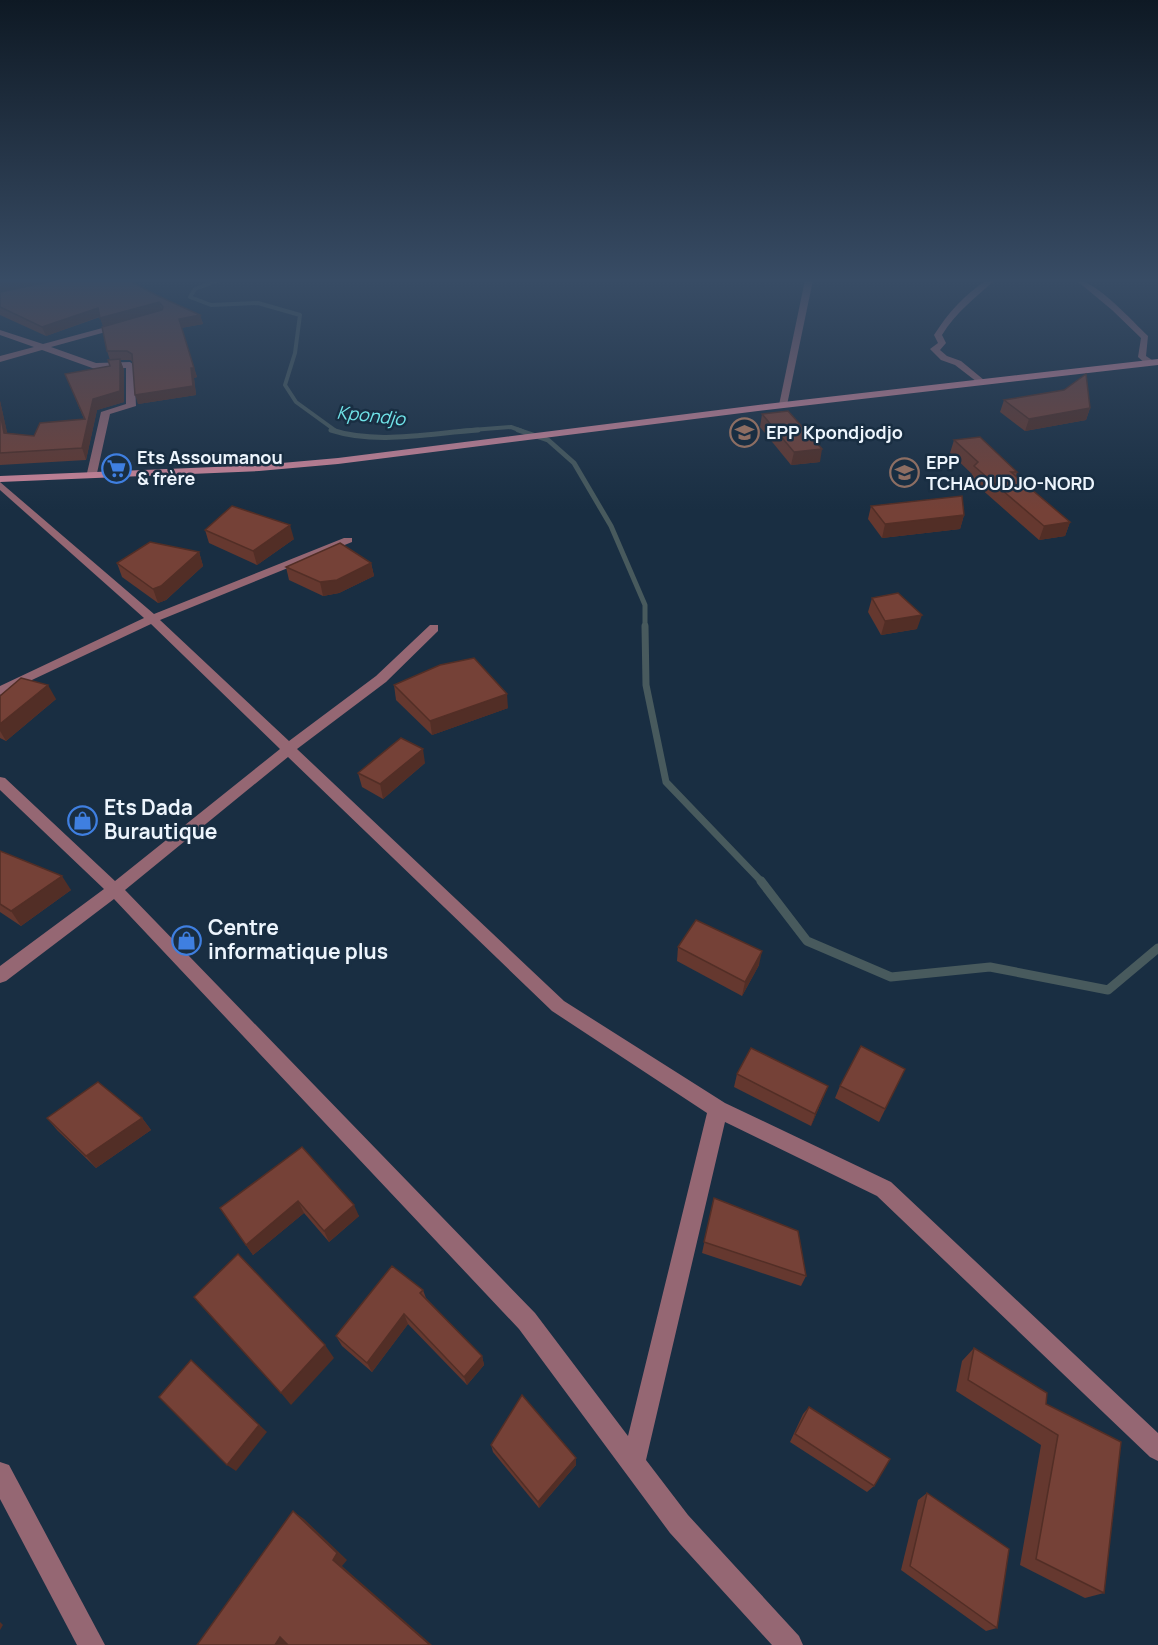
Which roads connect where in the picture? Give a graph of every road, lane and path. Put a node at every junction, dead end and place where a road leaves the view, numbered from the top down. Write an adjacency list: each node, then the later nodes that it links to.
1 (70, 357): 7 (street)
2 (793, 357): 6 (street)
3 (942, 357): 5 (street)
4 (1154, 362): 5 (main road)
5 (981, 382): 6 (main road)
6 (783, 405): 7 (main road)
7 (92, 473): 8 (main road)
8 (0, 479)
9 (0, 485): 11 (street)
10 (348, 540): 11 (street)
11 (152, 619): 13 (street); 14 (street)
12 (434, 628): 14 (street)
13 (0, 691)
14 (287, 750): 16 (street); 18 (street)
15 (0, 782): 16 (street)
16 (115, 890): 17 (street); 20 (street)
17 (0, 976)
18 (718, 1109): 19 (street); 20 (street)
19 (1158, 1449)
20 (633, 1463): 23 (street)
21 (0, 1474): 22 (street)
22 (92, 1645)
23 (790, 1645)

